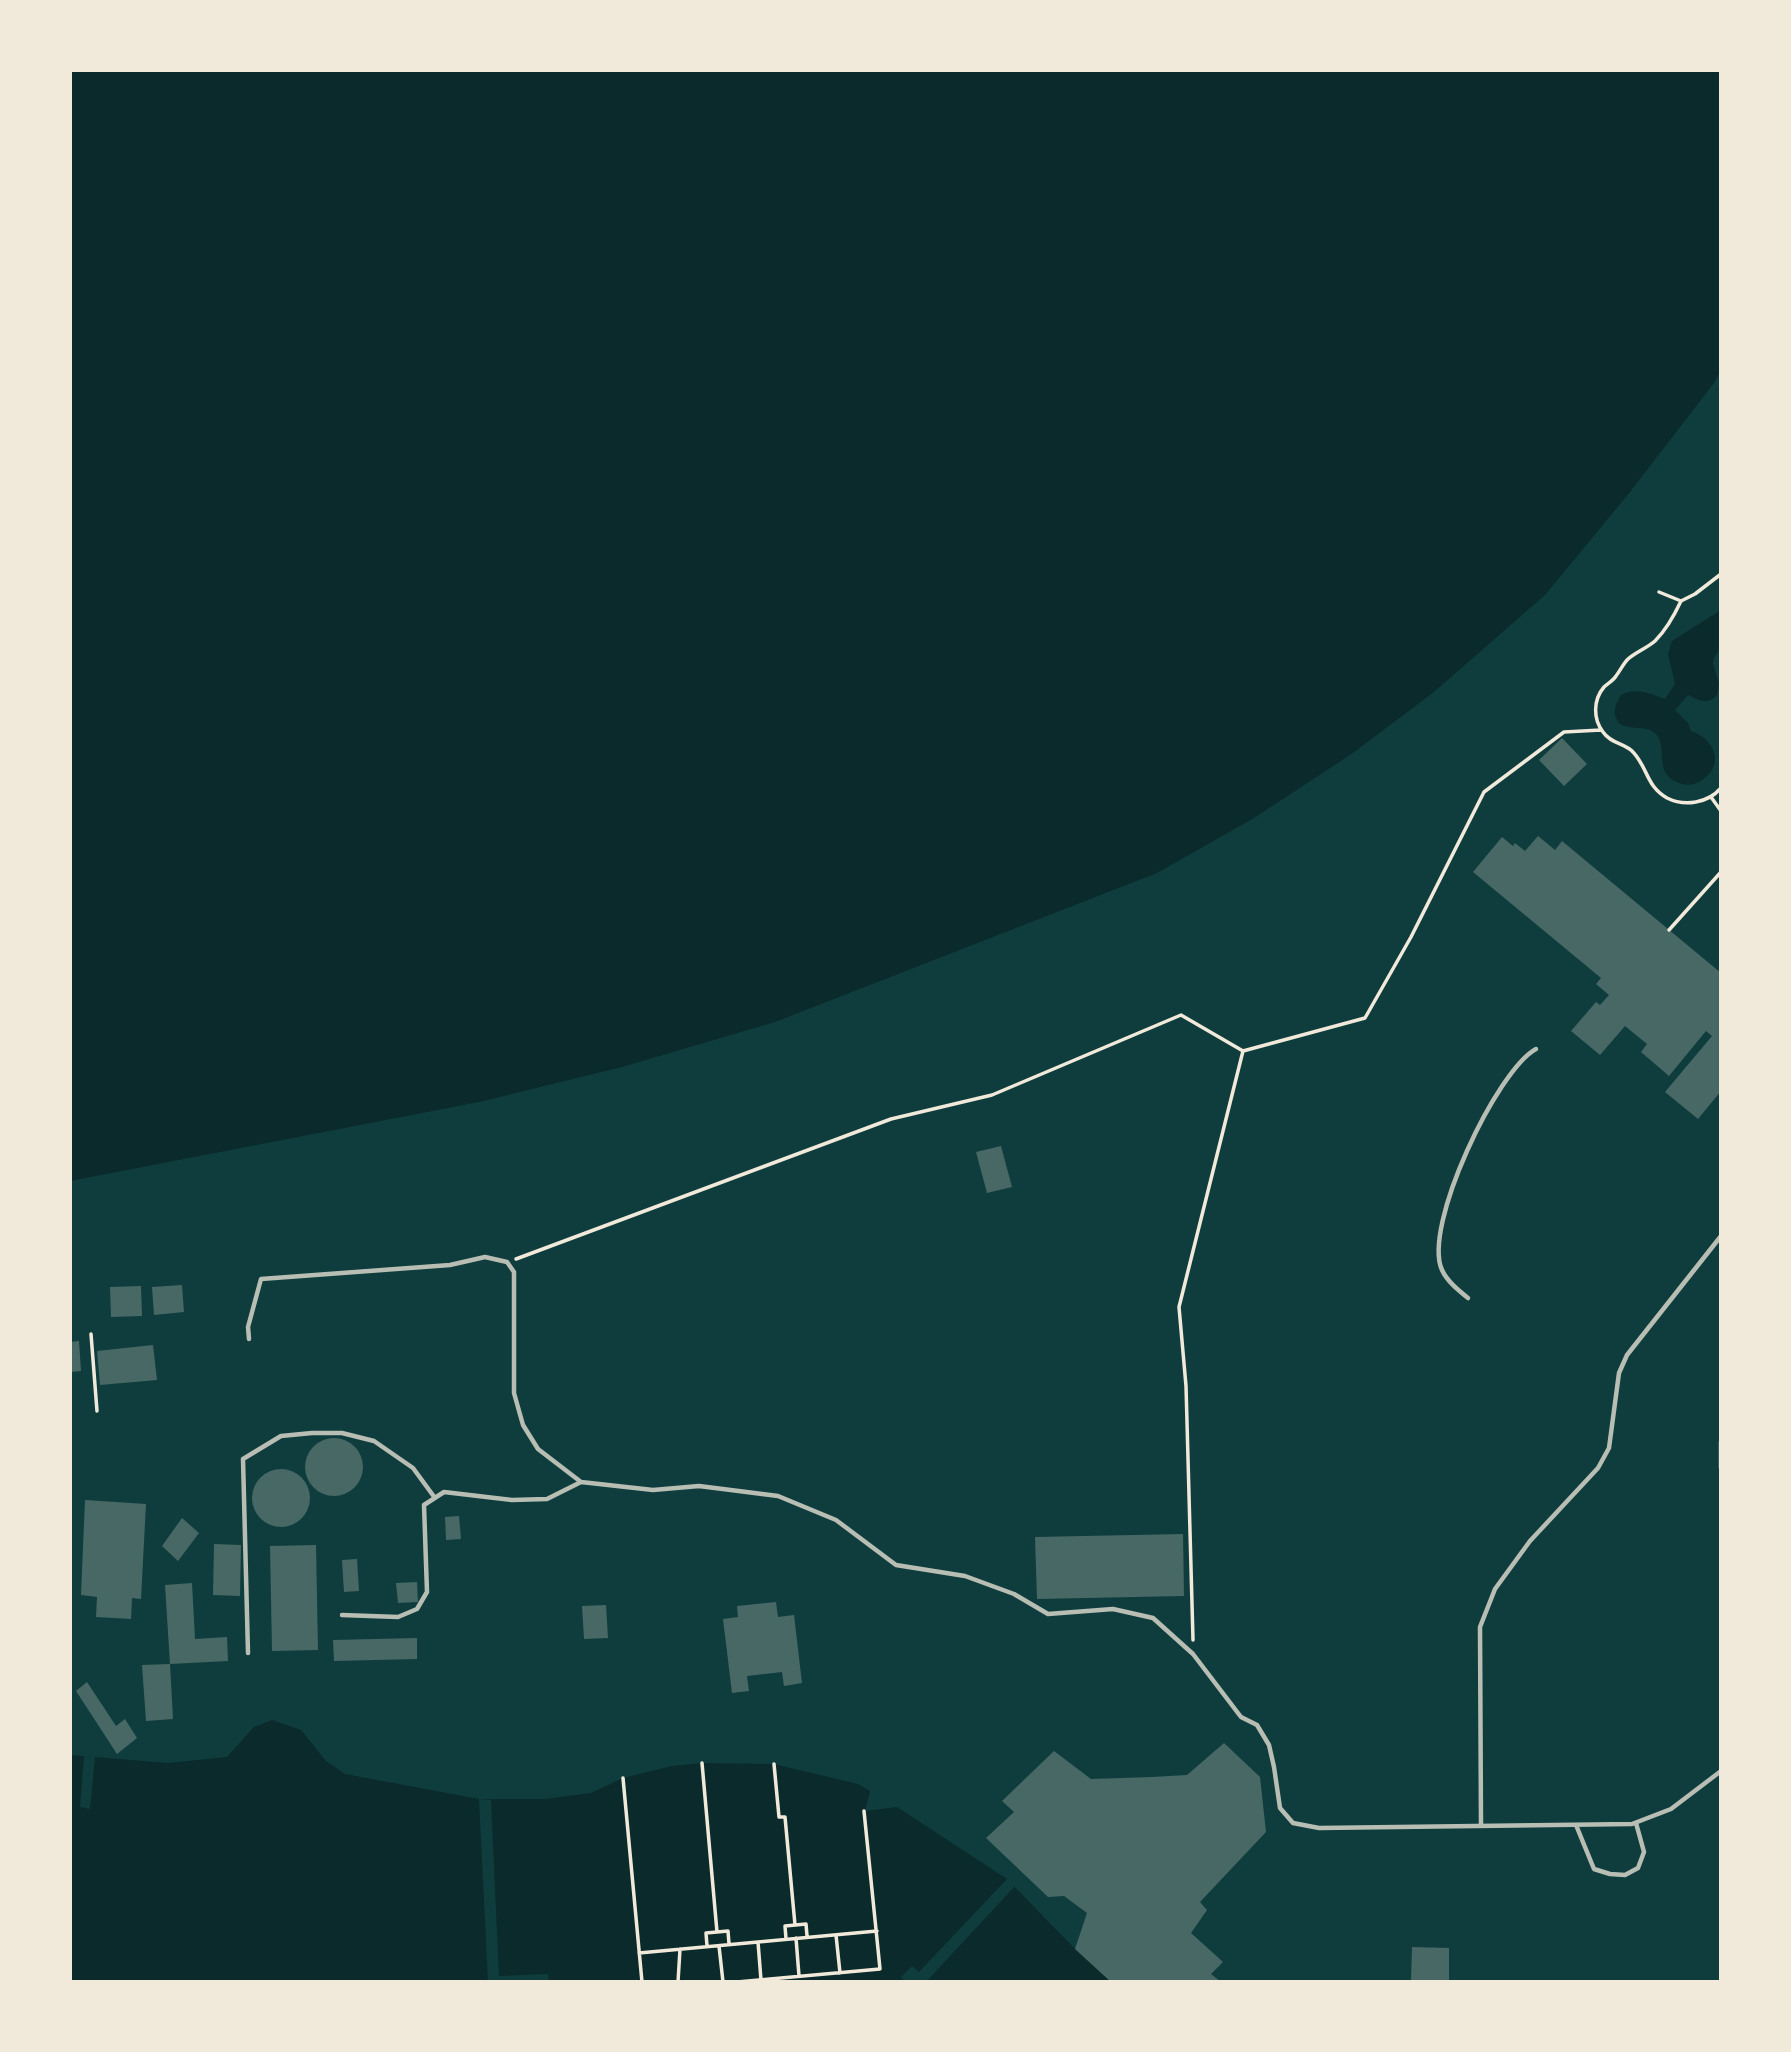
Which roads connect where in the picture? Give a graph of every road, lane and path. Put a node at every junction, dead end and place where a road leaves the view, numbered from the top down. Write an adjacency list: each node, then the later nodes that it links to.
1 (1721, 574): 3 (path)
2 (1659, 592): 3 (path)
3 (1681, 601): 4 (path)
4 (1601, 730): 6 (path); 11 (path)
5 (1721, 788): 6 (path)
6 (1711, 797): 7 (path)
7 (1721, 811)
8 (1721, 872): 9 (path)
9 (1669, 930)
10 (1536, 1049): 14 (lane)
11 (1243, 1051): 13 (path); 24 (path)
12 (1721, 1236): 32 (lane)
13 (507, 1262): 16 (lane); 20 (lane)
14 (1468, 1298)
15 (91, 1334): 17 (path)
16 (249, 1339)
17 (97, 1411)
18 (1721, 1442): 19 (lane)
19 (1721, 1468)
20 (581, 1482): 21 (lane); 24 (lane)
21 (435, 1498): 22 (lane); 23 (lane)
22 (342, 1615)
23 (248, 1653)
24 (1193, 1654): 32 (lane)
25 (702, 1763): 35 (path)
26 (774, 1764): 33 (path)
27 (1721, 1772): 30 (lane)
28 (623, 1778): 45 (path)
29 (864, 1811): 34 (path)
30 (1636, 1823): 31 (lane); 31 (lane)
31 (1576, 1825): 32 (lane)
32 (1481, 1826)
33 (795, 1925): 37 (path); 39 (path)
34 (877, 1931): 36 (path); 46 (path)
35 (717, 1933): 41 (path); 43 (path)
36 (836, 1935): 37 (path); 46 (path)
37 (808, 1937): 38 (path)
38 (796, 1938): 39 (path); 47 (path)
39 (786, 1939): 40 (path)
40 (758, 1942): 41 (path); 48 (path)
41 (729, 1944): 42 (path)
42 (719, 1945): 43 (path); 51 (path)
43 (707, 1946): 44 (path)
44 (680, 1949): 45 (path); 50 (path)
45 (639, 1953): 49 (path)
46 (840, 1973): 47 (path)
47 (799, 1976): 48 (path)
48 (761, 1980): 52 (path)
49 (642, 1982)
50 (678, 1982)
51 (723, 1982)
52 (737, 1982)

